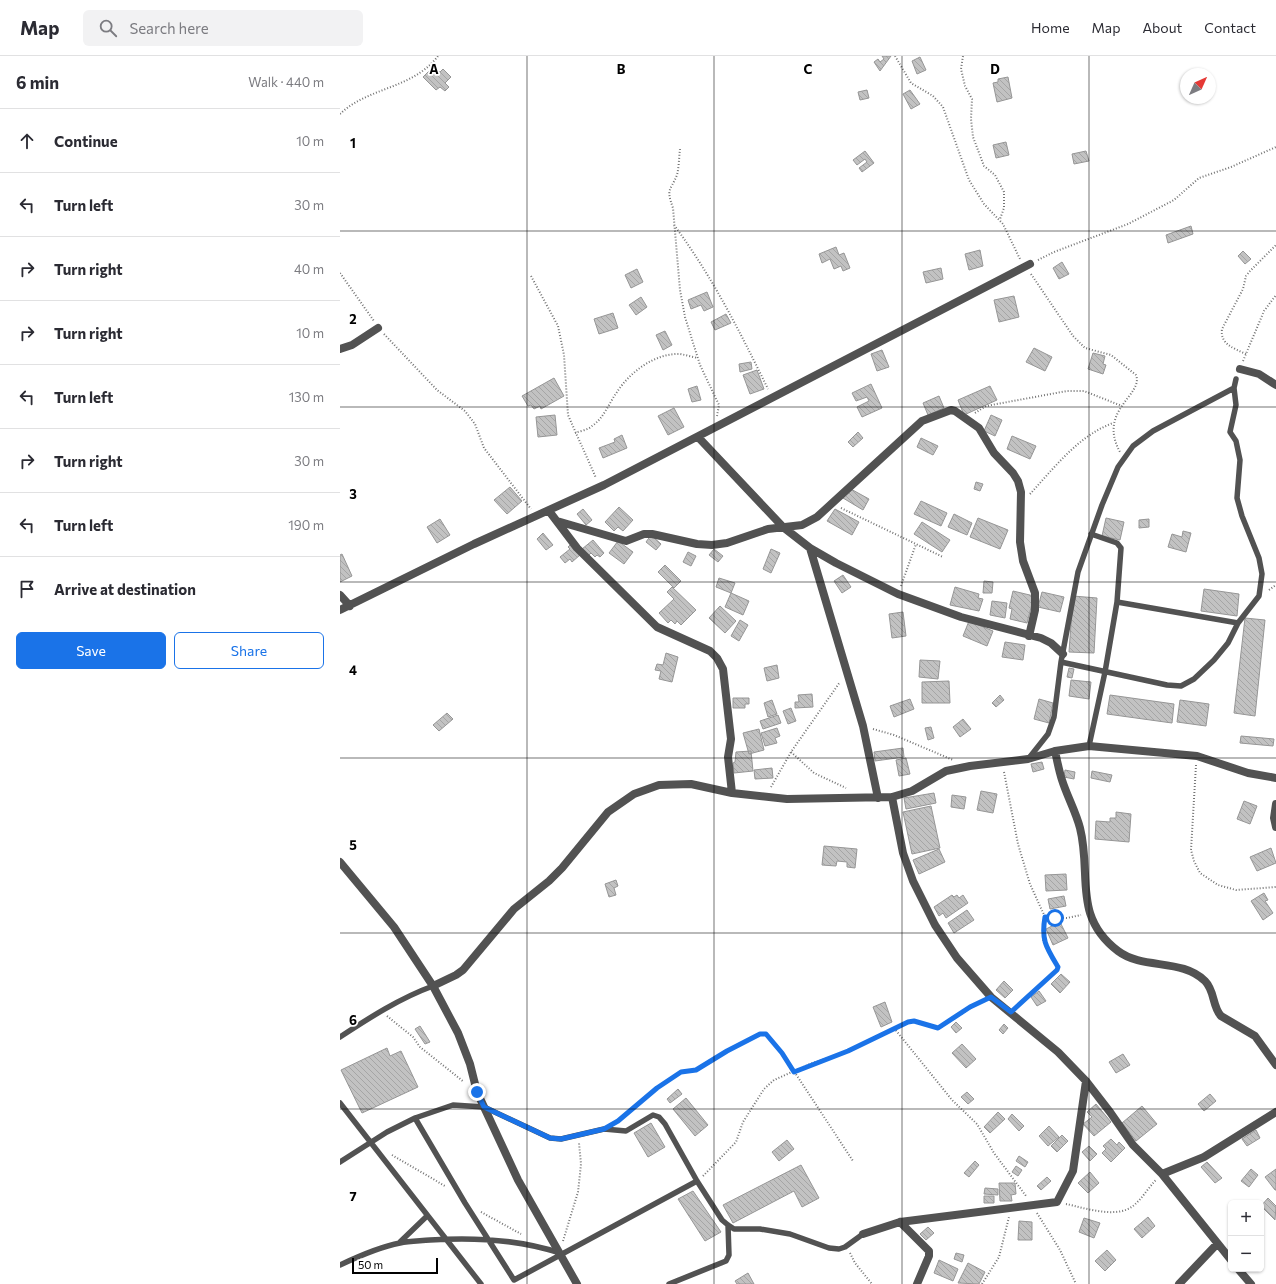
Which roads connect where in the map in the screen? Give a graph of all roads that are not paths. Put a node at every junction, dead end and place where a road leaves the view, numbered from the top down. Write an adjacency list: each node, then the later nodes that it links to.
1 (1026, 266): 8 (street)
2 (378, 328): 3 (street)
3 (340, 349)
4 (1240, 369): 6 (street)
5 (1236, 379): 7 (lane)
6 (1276, 384)
7 (1234, 388): 12 (lane); 18 (lane)
8 (698, 437): 9 (street); 11 (street)
9 (549, 511): 10 (street); 16 (street)
10 (557, 521): 11 (street); 26 (street)
11 (783, 527): 13 (street); 19 (street)
12 (1091, 534): 15 (lane); 20 (lane)
13 (810, 548): 19 (street); 28 (street)
14 (340, 595): 16 (street)
15 (1117, 602): 18 (lane); 21 (lane)
16 (350, 606): 17 (street)
17 (340, 610)
18 (1238, 623): 21 (lane)
19 (1029, 636): 20 (street)
20 (1062, 658): 21 (lane); 24 (lane)
21 (1105, 672): 22 (lane)
22 (1089, 746): 23 (street); 25 (street)
23 (1055, 750): 24 (street); 34 (street)
24 (1028, 759): 27 (street)
25 (1276, 778)
26 (732, 793): 28 (street); 32 (street)
27 (892, 797): 28 (street); 35 (street)
28 (878, 798)
29 (1276, 804): 30 (street)
30 (1276, 827)
31 (340, 862): 32 (street)
32 (433, 986): 33 (lane); 37 (street)
33 (340, 1037)
34 (1276, 1065)
35 (1086, 1082): 42 (street); 45 (street)
36 (340, 1103): 40 (lane)
37 (484, 1107): 39 (lane); 43 (lane); 52 (street)
38 (1276, 1112): 42 (street)
39 (415, 1118): 40 (lane); 48 (lane)
40 (371, 1143): 41 (lane); 44 (lane)
41 (340, 1162)
42 (1162, 1174): 51 (street)
43 (698, 1181): 46 (lane); 52 (lane)
44 (427, 1216): 49 (lane); 50 (lane)
45 (900, 1222): 47 (street); 59 (street)
46 (728, 1226): 47 (lane); 58 (lane)
47 (863, 1234)
48 (487, 1238): 49 (lane); 52 (lane); 52 (lane)
49 (445, 1239): 50 (lane); 56 (lane)
50 (400, 1242): 54 (lane)
51 (1217, 1244): 53 (street); 60 (street)
52 (560, 1253): 57 (street)
53 (1228, 1257)
54 (340, 1265)
55 (1241, 1272): 61 (street)
56 (481, 1284)
57 (577, 1284)
58 (669, 1284)
59 (917, 1284)
60 (1178, 1284)
61 (1251, 1284)

